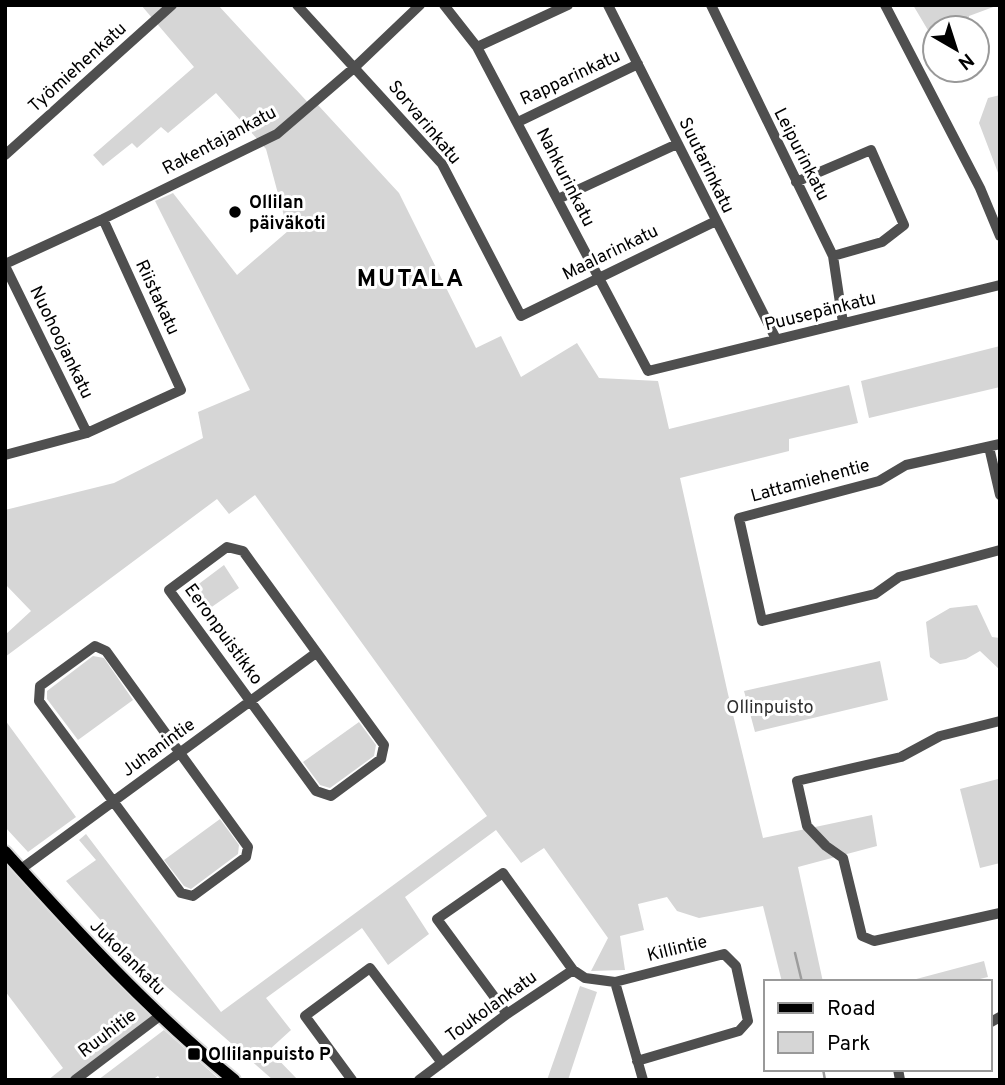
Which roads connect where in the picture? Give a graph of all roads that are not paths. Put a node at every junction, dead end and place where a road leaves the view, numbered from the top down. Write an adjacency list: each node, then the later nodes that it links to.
1 (172, 5): 14 (street, Työmiehenkatu)
2 (297, 5): 11 (street, Sorvarinkatu)
3 (420, 5): 11 (street, Rakentajankatu)
4 (444, 5): 9 (street, Nahkurinkatu)
5 (568, 5): 9 (street)
6 (608, 5): 10 (street, Suutarinkatu)
7 (711, 5): 15 (street, Leipurinkatu)
8 (885, 5): 19 (street)
9 (477, 47): 12 (street, Nahkurinkatu)
10 (638, 64): 12 (street, Rapparinkatu); 13 (street, Suutarinkatu)
11 (355, 67): 17 (street, Rakentajankatu); 24 (street, Sorvarinkatu)
12 (518, 122): 16 (street, Nahkurinkatu)
13 (677, 144): 16 (street); 18 (street, Suutarinkatu)
14 (5, 155)
15 (796, 182): 20 (street, Leipurinkatu); 20 (street)
16 (558, 199): 22 (street, Nahkurinkatu)
17 (103, 219): 21 (street, Rakentajankatu); 28 (street, Riistakatu)
18 (716, 221): 22 (street, Maalarinkatu); 26 (street, Suutarinkatu)
19 (1000, 236)
20 (833, 256): 25 (street, Leipurinkatu)
21 (5, 265): 28 (street, Nuohoojankatu)
22 (598, 277): 24 (street, Maalarinkatu); 27 (street, Nahkurinkatu)
23 (1000, 285): 25 (street, Puusepänkatu)
24 (521, 316)
25 (844, 323): 26 (street, Puusepänkatu)
26 (776, 339): 27 (street, Puusepänkatu)
27 (648, 371)
28 (87, 433): 30 (street)
29 (995, 445): 31 (street, Lattamiehentie); 32 (street, Lattamiehentie)
30 (5, 455)
31 (1000, 495)
32 (1000, 550)
33 (316, 653): 34 (street, Juhanintie); 34 (street); 34 (street, Eeronpuistikko)
34 (251, 701): 36 (street, Juhanintie)
35 (1000, 720): 40 (street)
36 (181, 752): 37 (street, Juhanintie); 37 (street); 37 (street)
37 (114, 802): 39 (street, Juhanintie)
38 (5, 852): 39 (main road, Jukolankatu)
39 (20, 869): 44 (main road, Jukolankatu)
40 (1000, 913)
41 (573, 970): 42 (street); 43 (street, Toukolankatu); 43 (street)
42 (615, 982): 45 (street); 45 (street, Killintie)
43 (507, 1014): 46 (street, Toukolankatu)
44 (161, 1015): 47 (street, Ruuhitie); 48 (main road, Jukolankatu)
45 (637, 1060): 51 (street)
46 (442, 1063): 49 (street); 50 (street, Toukolankatu)
47 (75, 1080)
48 (234, 1080)
49 (352, 1080)
50 (419, 1080)
51 (643, 1080)

